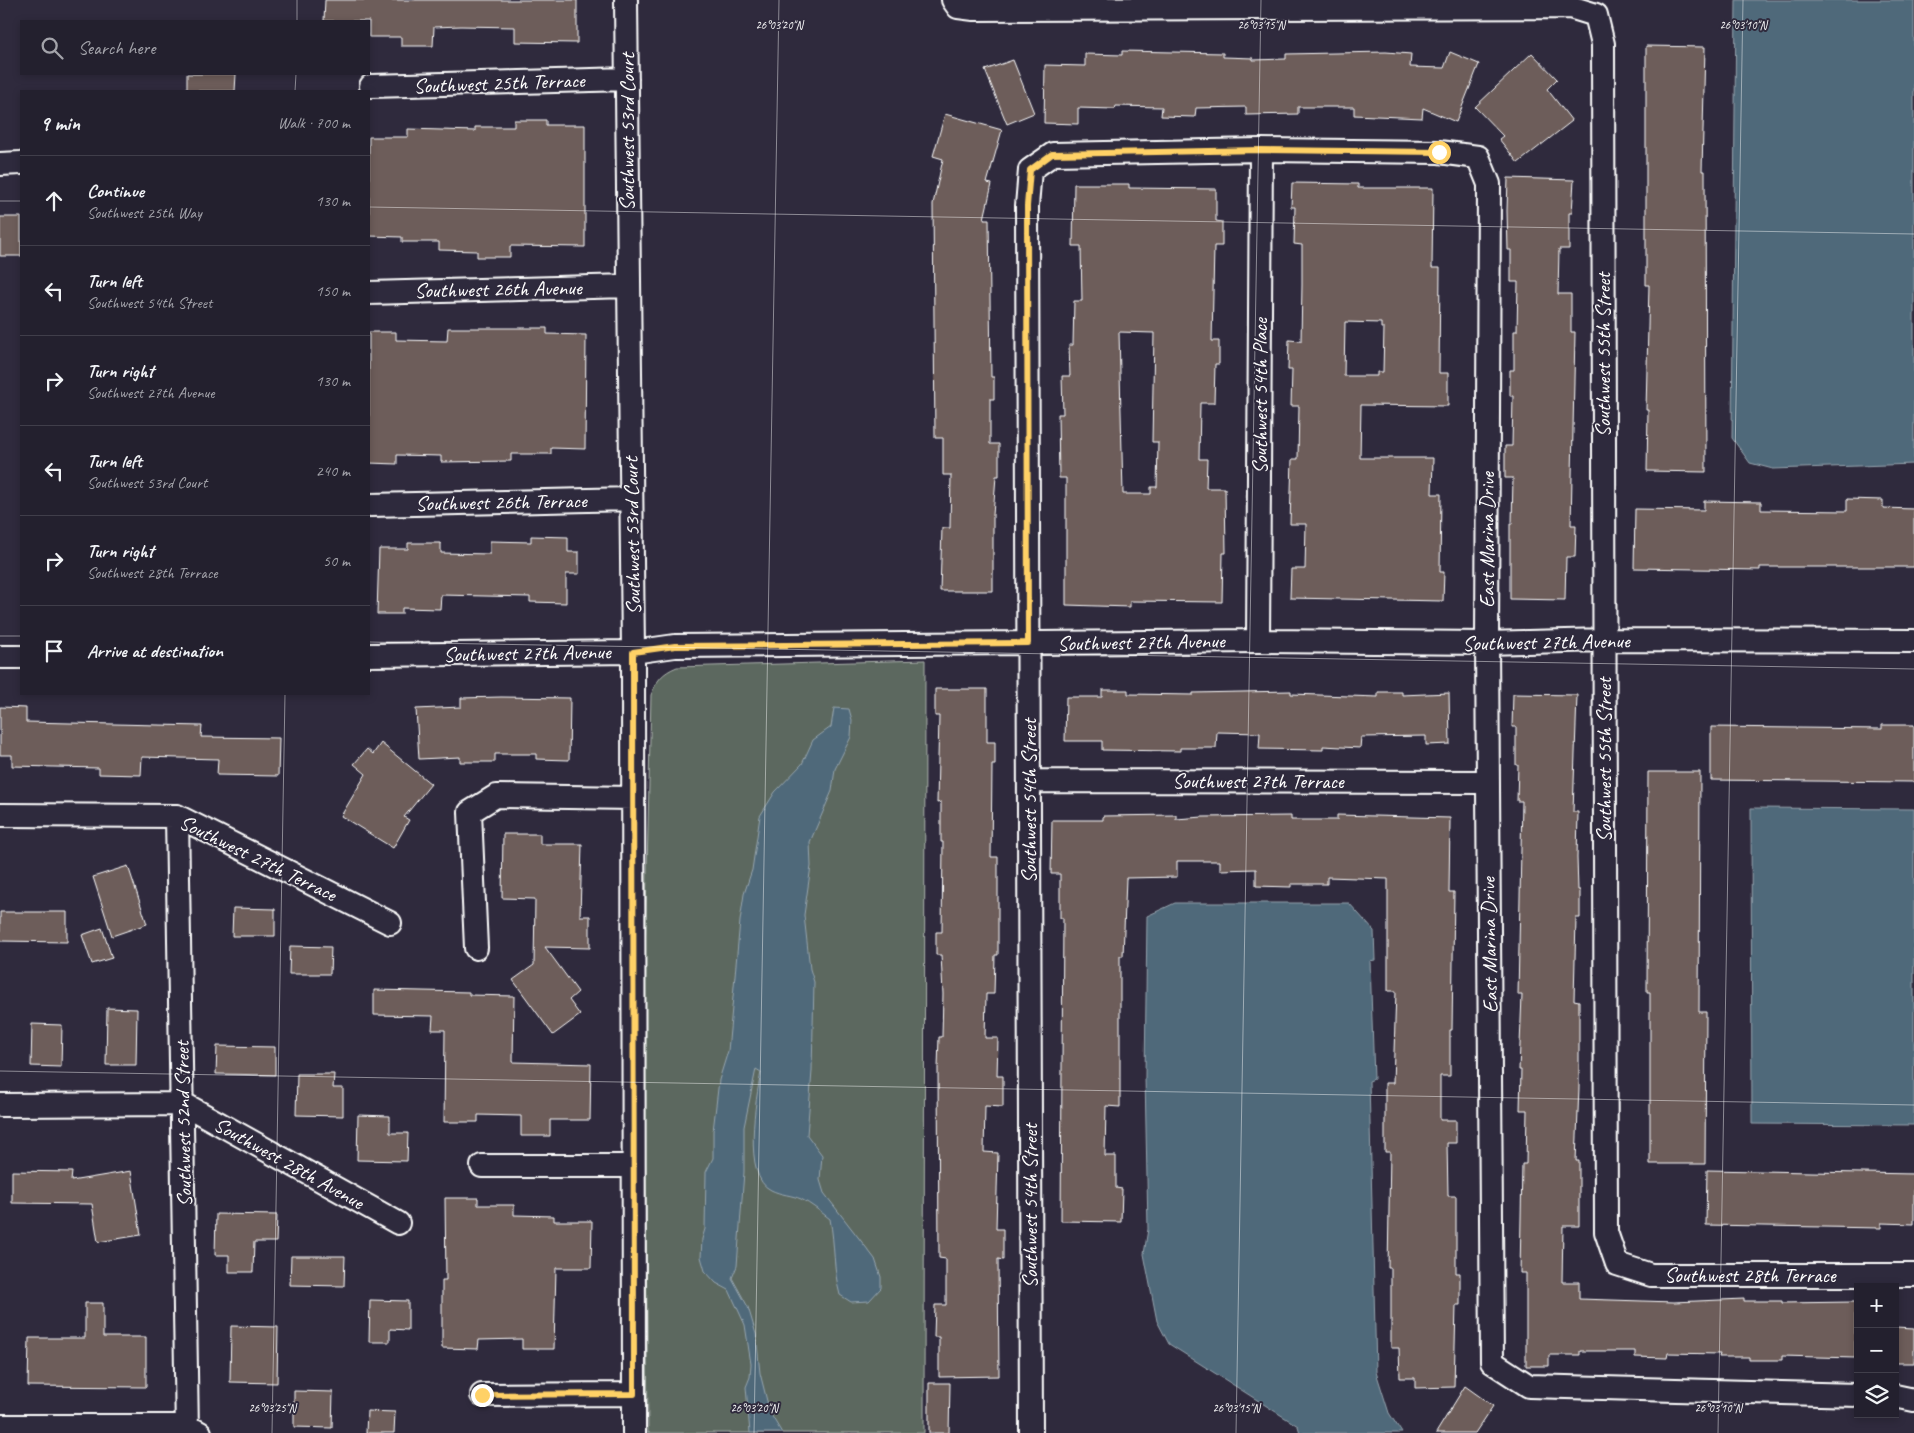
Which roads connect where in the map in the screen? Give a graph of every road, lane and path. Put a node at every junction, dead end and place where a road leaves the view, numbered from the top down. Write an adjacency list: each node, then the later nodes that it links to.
1 (626, 0): 3 (street, Southwest 53rd Court)
2 (956, 3): 12 (street, Southwest 55th Street)
3 (627, 79): 4 (street, Southwest 25th Terrace); 8 (street, Southwest 53rd Court)
4 (371, 86)
5 (1261, 150): 13 (street, Southwest 54th Place); 15 (street, Southwest 54th Street); 16 (street, East Marina Drive)
6 (20, 163): 7 (street)
7 (0, 164)
8 (628, 286): 9 (street, Southwest 26th Avenue); 10 (street, Southwest 53rd Court)
9 (370, 293)
10 (631, 499): 11 (street, Southwest 26th Terrace); 17 (street, Southwest 53rd Court)
11 (370, 506)
12 (1604, 640): 14 (street, Southwest 27th Avenue); 16 (street, Southwest 27th Avenue); 33 (street, Southwest 55th Street)
13 (1258, 641): 15 (street, Southwest 27th Avenue); 16 (street, Southwest 27th Avenue)
14 (1914, 641)
15 (1028, 643): 17 (street, Southwest 27th Avenue); 21 (street, Southwest 54th Street)
16 (1486, 643): 22 (street, East Marina Drive)
17 (633, 652): 18 (street, Southwest 27th Avenue); 23 (street, Southwest 53rd Court)
18 (370, 655)
19 (0, 657): 20 (street)
20 (20, 657)
21 (1029, 781): 22 (street, Southwest 27th Terrace); 43 (street, Southwest 54th Street)
22 (1487, 782): 37 (street, East Marina Drive)
23 (633, 798): 27 (street); 31 (street, Southwest 53rd Court)
24 (0, 815): 25 (street, Southwest 27th Terrace)
25 (178, 816): 26 (street, Southwest 27th Terrace); 28 (street, Southwest 52nd Street)
26 (390, 923)
27 (476, 948)
28 (184, 1104): 29 (street, Southwest 28th Avenue); 32 (street, Southwest 28th Avenue); 41 (street, Southwest 52nd Street)
29 (0, 1105)
30 (482, 1166): 31 (street)
31 (633, 1166): 35 (street, Southwest 53rd Court)
32 (398, 1223)
33 (1617, 1264): 34 (street, Southwest 28th Terrace)
34 (1914, 1275)
35 (634, 1394): 36 (street); 42 (street, Southwest 53rd Court)
36 (482, 1395)
37 (1854, 1395)
38 (1899, 1397): 39 (street)
39 (1914, 1400)
40 (0, 1426): 41 (street)
41 (192, 1431)
42 (634, 1433)
43 (1031, 1433)

